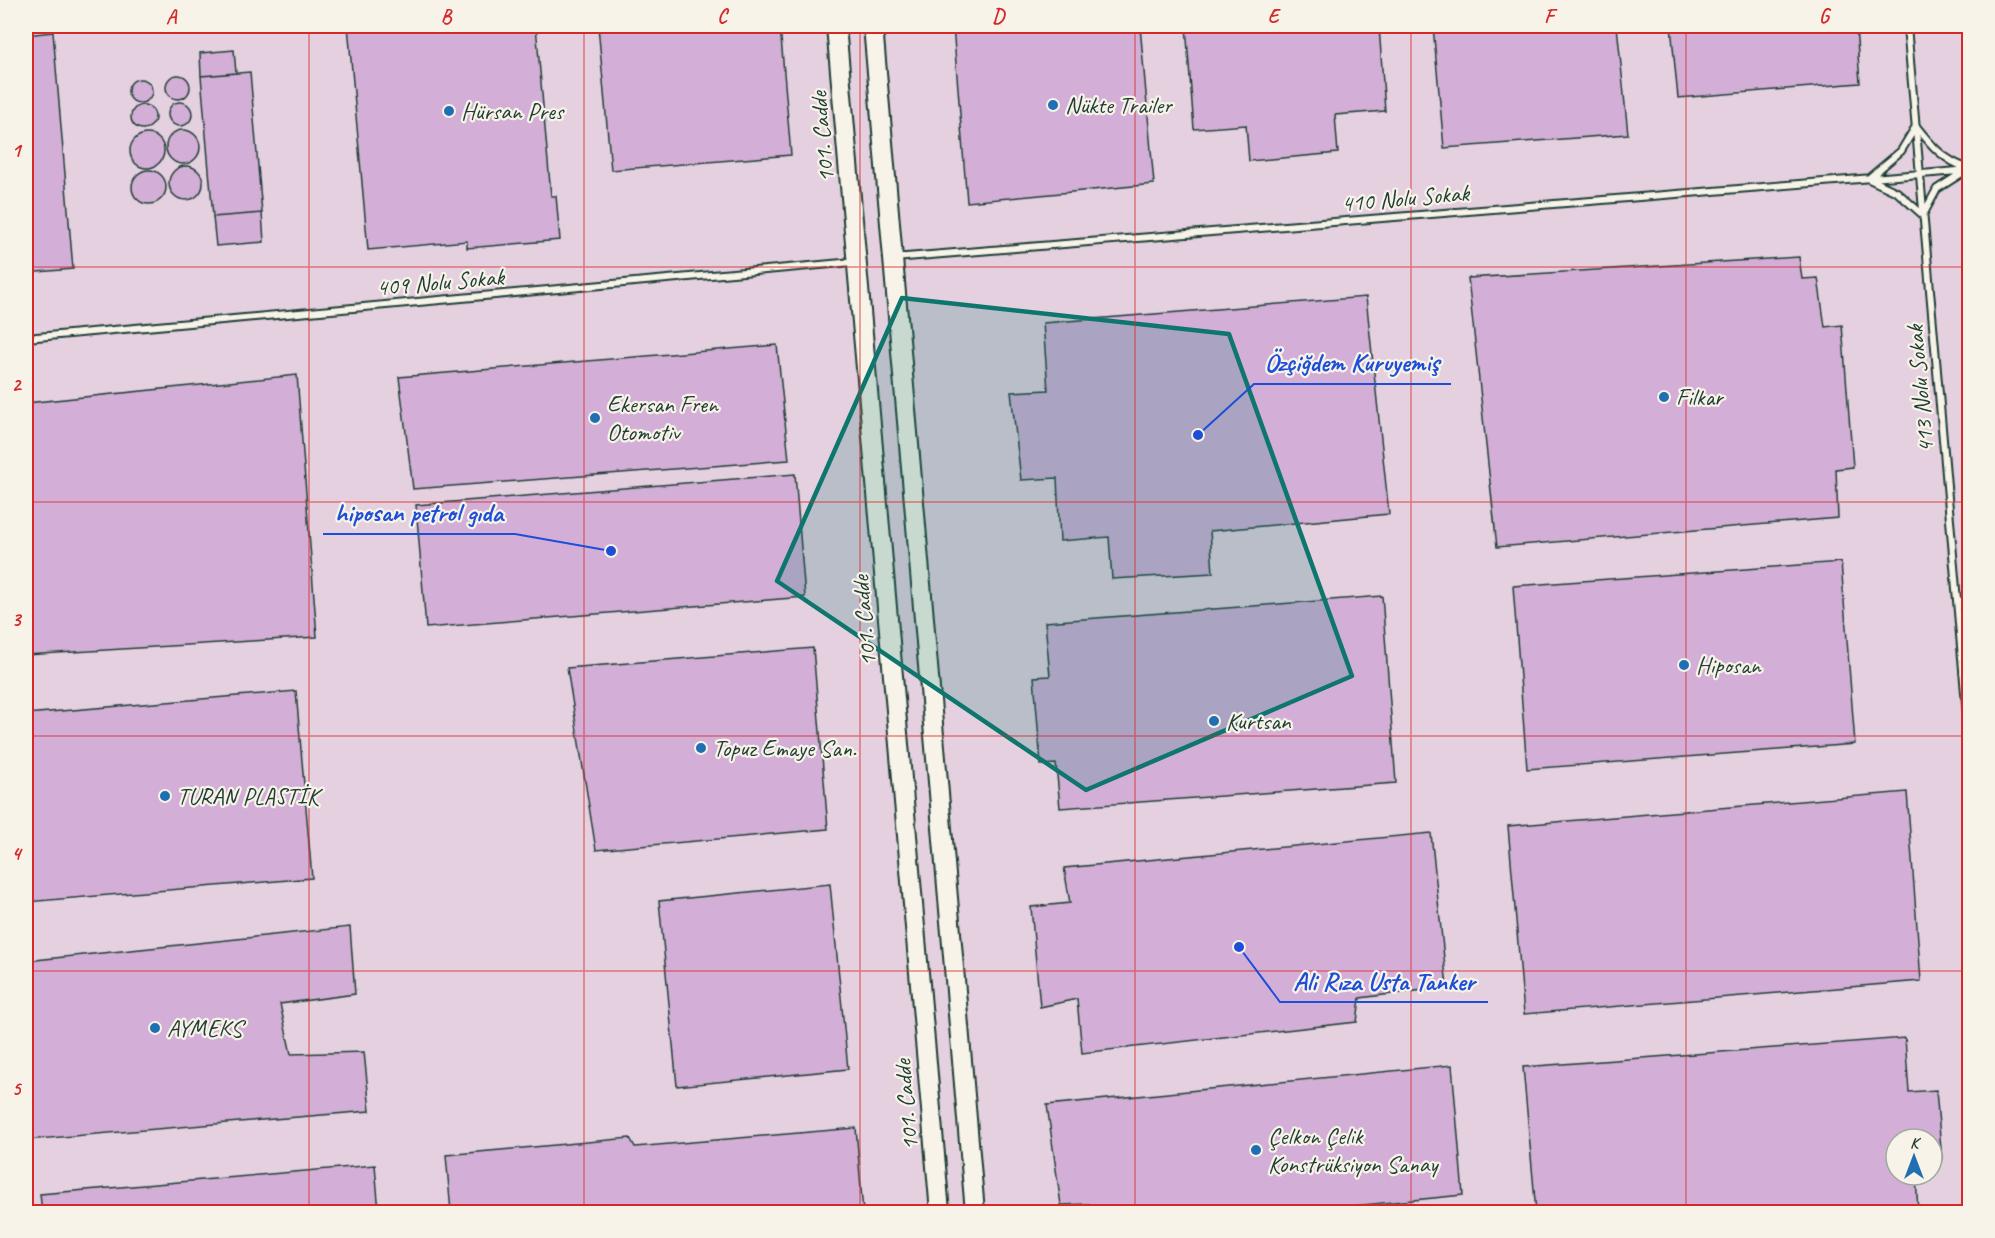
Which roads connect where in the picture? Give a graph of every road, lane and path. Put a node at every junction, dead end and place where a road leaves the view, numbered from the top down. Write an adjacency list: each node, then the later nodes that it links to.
1 (836, 26): 10 (street, 101. Cadde)
2 (873, 26): 9 (street)
3 (1907, 26): 4 (lane, 413 Nolu Sokak)
4 (1916, 126): 5 (lane); 6 (lane, 413 Nolu Sokak); 7 (lane)
5 (1970, 170): 6 (lane, 410 Nolu Sokak); 8 (lane)
6 (1920, 174): 7 (lane, 410 Nolu Sokak); 8 (lane, 413 Nolu Sokak)
7 (1868, 179): 8 (lane); 9 (lane, 410 Nolu Sokak)
8 (1923, 215): 12 (lane, 413 Nolu Sokak)
9 (894, 258): 18 (street)
10 (857, 262): 11 (lane, 409 Nolu Sokak); 17 (street, 101. Cadde)
11 (26, 338)
12 (1957, 598): 13 (lane); 15 (lane, 413 Nolu Sokak)
13 (1970, 615)
14 (1970, 662): 15 (lane)
15 (1963, 674): 16 (lane, 413 Nolu Sokak)
16 (1970, 750)
17 (940, 1212)
18 (975, 1212)

